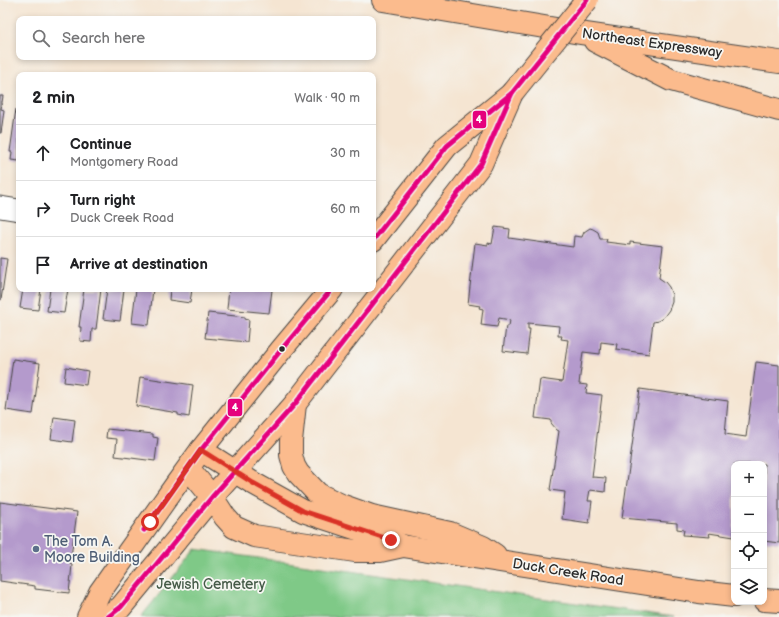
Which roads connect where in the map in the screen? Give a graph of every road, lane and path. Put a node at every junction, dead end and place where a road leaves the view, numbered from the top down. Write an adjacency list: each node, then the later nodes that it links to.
1 (384, 0): 3 (main road, Northeast Expressway)
2 (587, 0): 5 (main road, bridge)
3 (580, 33): 4 (main road, Northeast Expressway); 6 (main road)
4 (779, 62)
5 (512, 93): 9 (main road); 11 (main road)
6 (779, 110)
7 (0, 207): 8 (street)
8 (16, 210)
9 (376, 236)
10 (329, 292): 12 (main road)
11 (295, 404): 14 (main road); 17 (main road)
12 (201, 450): 13 (main road); 14 (main road, Duck Creek Road)
13 (189, 469): 15 (main road, Duck Creek Road); 21 (main road)
14 (235, 471): 15 (main road); 16 (main road, Duck Creek Road)
15 (212, 496): 16 (main road, Duck Creek Road); 22 (main road)
16 (403, 546): 17 (main road, Duck Creek Road)
17 (508, 562): 18 (main road, Duck Creek Road)
18 (731, 596)
19 (767, 600): 20 (main road)
20 (779, 602)
21 (88, 617)
22 (108, 617)

